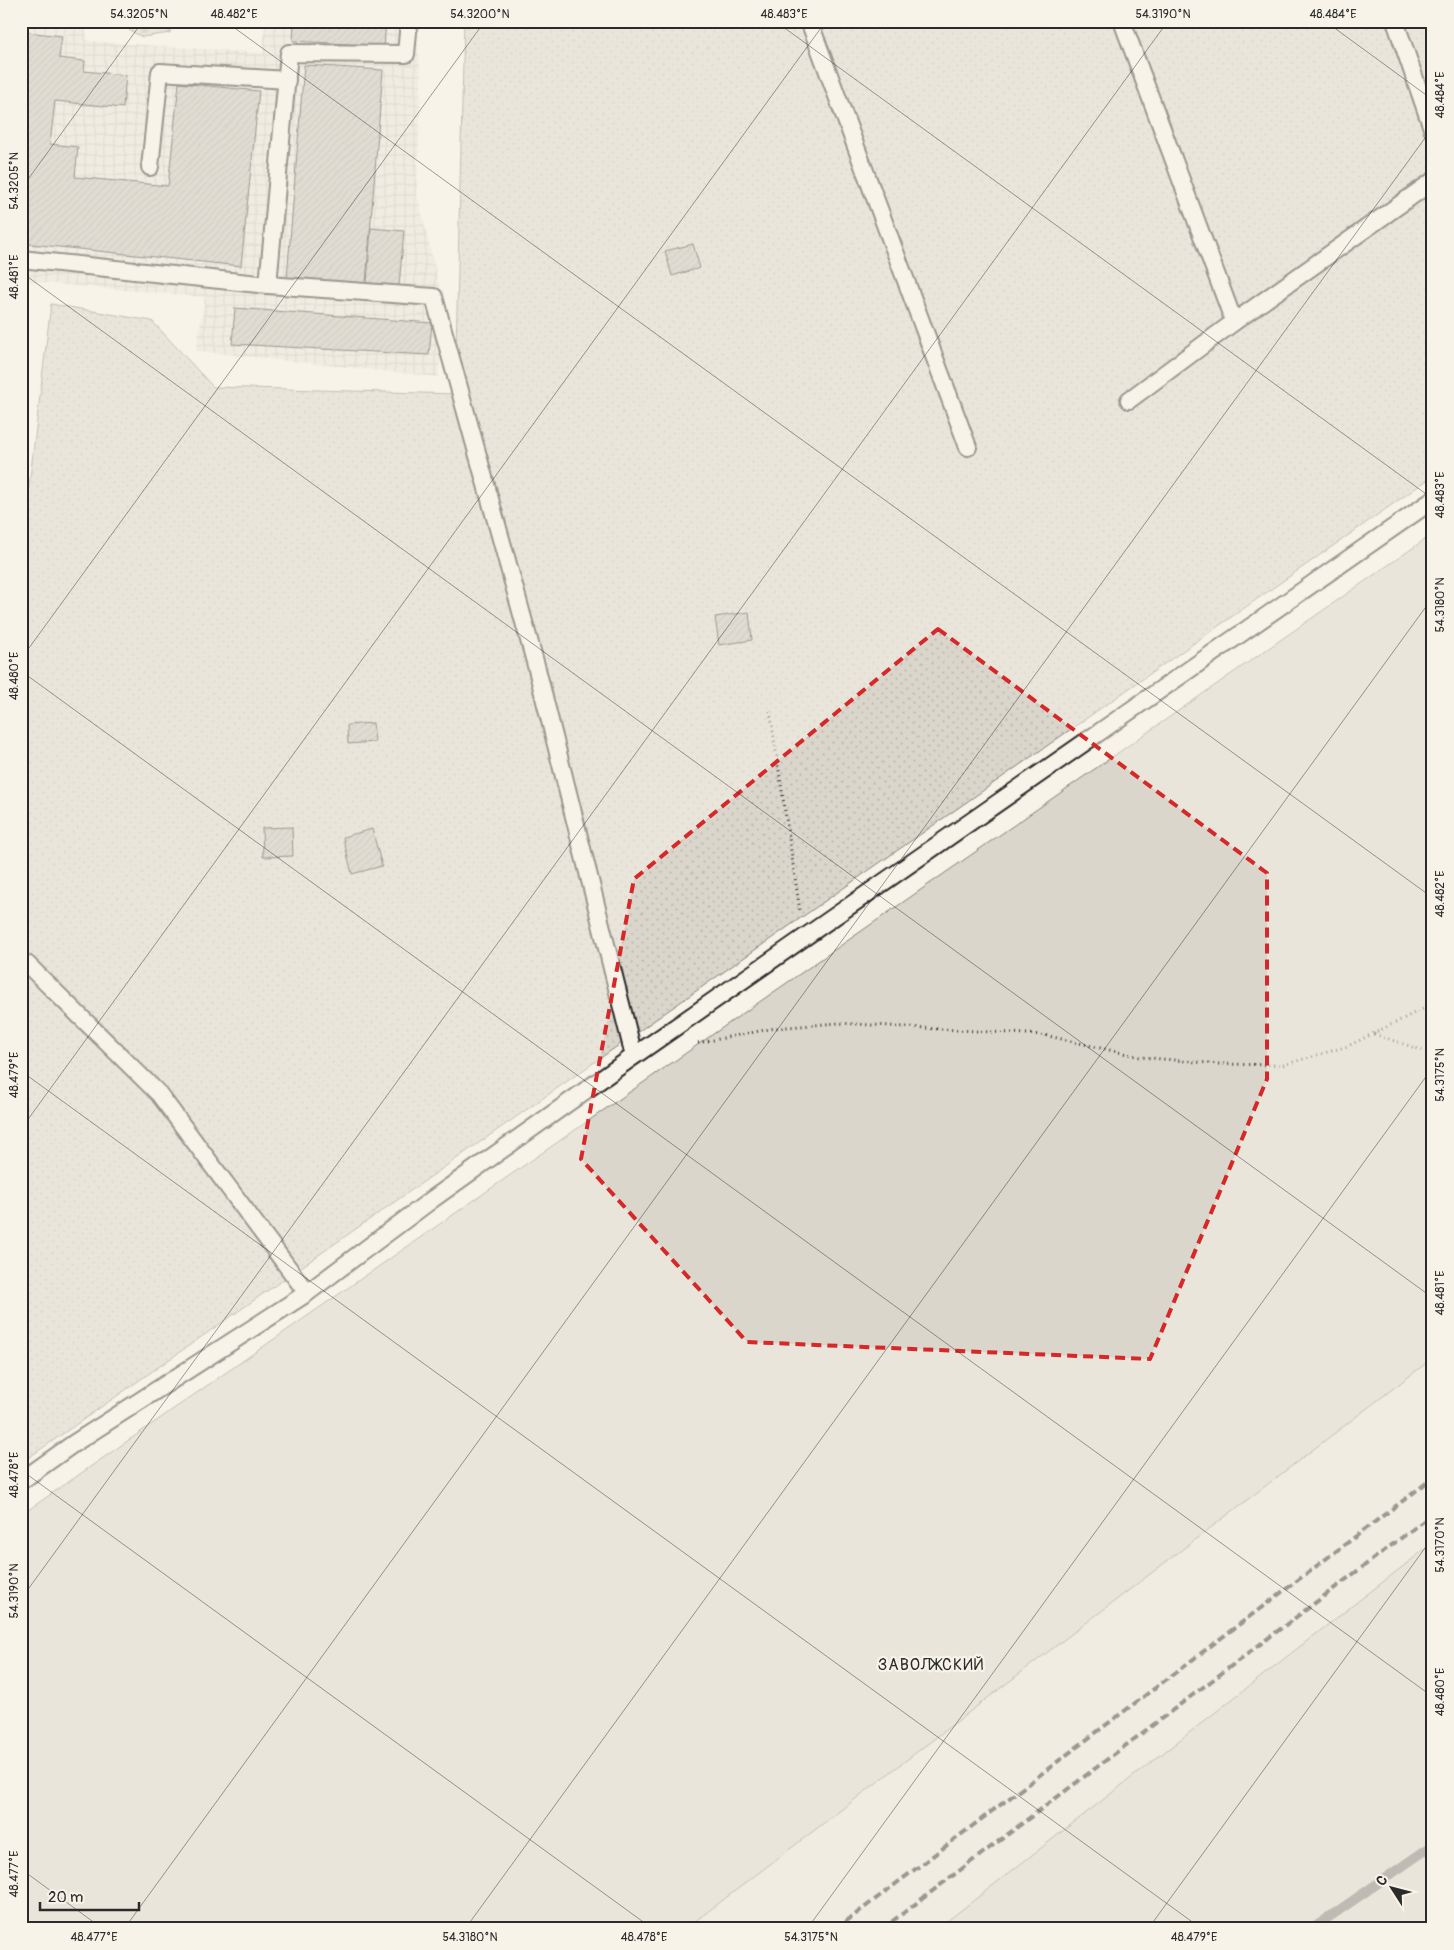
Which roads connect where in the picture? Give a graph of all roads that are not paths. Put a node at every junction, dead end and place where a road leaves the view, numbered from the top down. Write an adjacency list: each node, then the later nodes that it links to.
1 (409, 21): 5 (lane)
2 (809, 21): 13 (lane)
3 (1122, 21): 11 (lane)
4 (1395, 21): 6 (lane)
5 (287, 80): 7 (lane); 10 (lane)
6 (1433, 130)
7 (150, 167)
8 (1433, 181): 11 (lane)
9 (21, 259): 10 (lane)
10 (268, 286): 16 (lane)
11 (1234, 322): 12 (lane)
12 (1129, 400)
13 (968, 447)
14 (1433, 500): 16 (lane)
15 (28, 964): 17 (lane)
16 (634, 1056): 17 (lane)
17 (307, 1293): 18 (lane)
18 (21, 1481)

